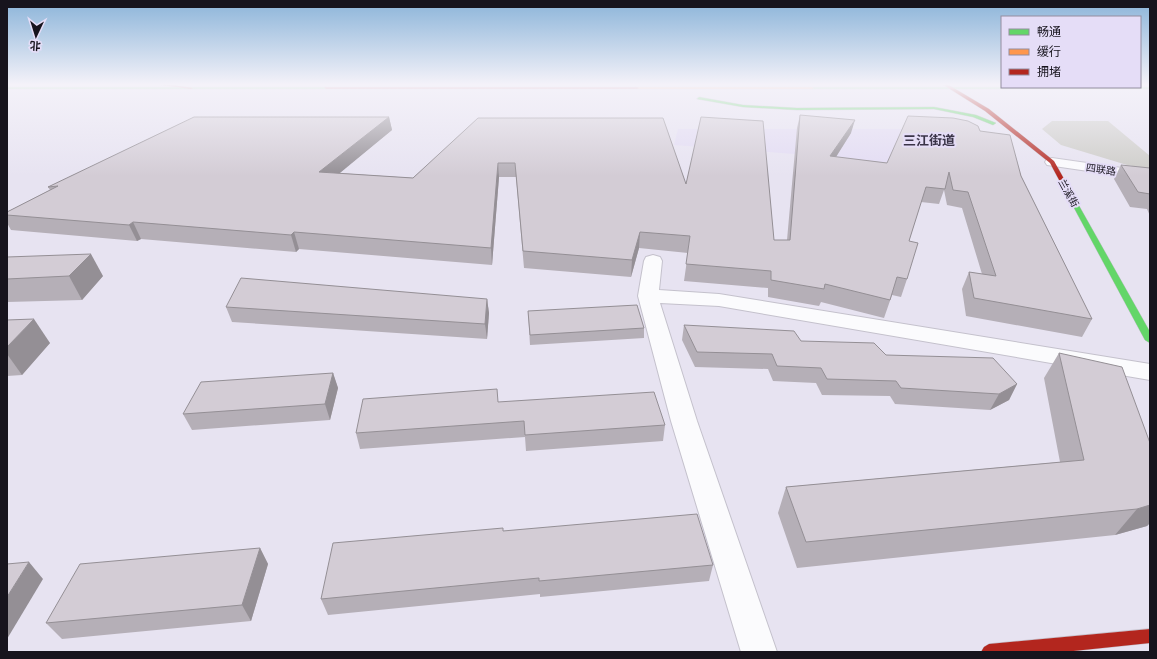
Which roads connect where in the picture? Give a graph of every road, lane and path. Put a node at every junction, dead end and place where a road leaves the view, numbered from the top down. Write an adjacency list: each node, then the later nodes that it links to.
1 (968, 115): 3 (main road)
2 (993, 115): 3 (main road, 兰溪街)
3 (1014, 132): 4 (main road, 兰溪街)
4 (1052, 162): 5 (street, 四联路); 8 (main road, 兰溪街)
5 (1150, 176)
6 (653, 261): 7 (street)
7 (648, 296): 9 (street); 11 (street)
8 (1150, 340)
9 (1150, 372)
10 (1150, 636): 12 (main road)
11 (759, 652)
12 (989, 652)

